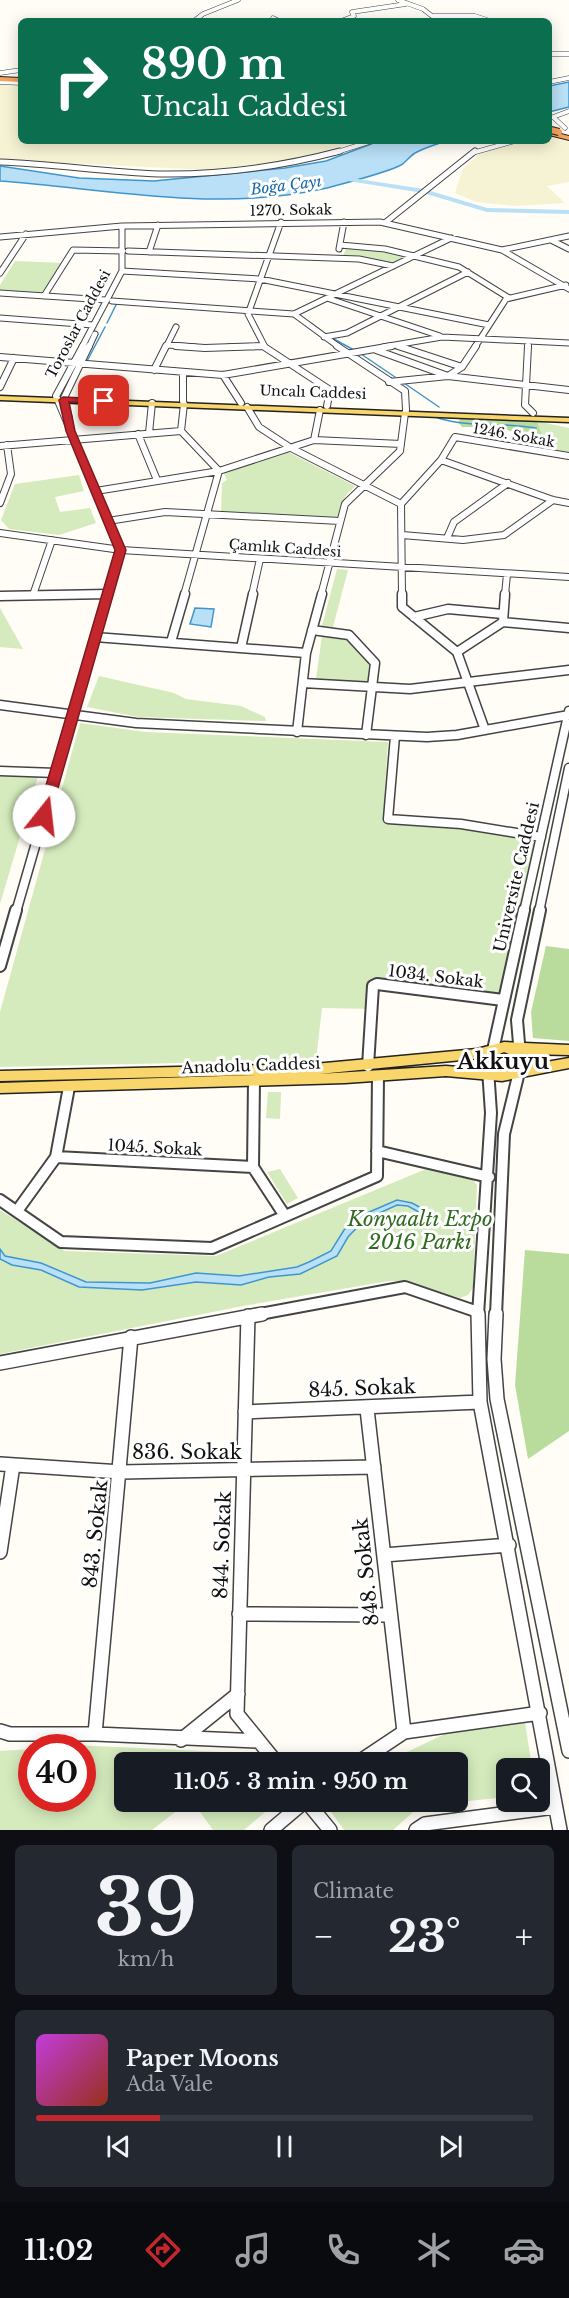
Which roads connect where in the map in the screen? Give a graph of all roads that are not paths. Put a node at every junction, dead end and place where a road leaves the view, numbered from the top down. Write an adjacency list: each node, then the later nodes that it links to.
1 (238, 0): 4 (street)
2 (398, 0): 3 (street)
3 (405, 4): 5 (street); 6 (street)
4 (198, 18)
5 (349, 18)
6 (485, 18)
7 (552, 54): 8 (street)
8 (569, 54)
9 (18, 71): 10 (street)
10 (0, 78): 12 (highway)
11 (569, 78): 13 (street)
12 (18, 80)
13 (552, 81)
14 (569, 111): 15 (street)
15 (566, 132)
16 (362, 144): 18 (street)
17 (504, 144): 21 (street)
18 (0, 162)
19 (281, 222): 20 (street, 1270. Sokak); 22 (street, 1270. Sokak); 35 (street)
20 (344, 222): 21 (street, 1270. Sokak); 30 (street)
21 (386, 222): 28 (street, 1270. Sokak)
22 (158, 225): 24 (street, 1270. Sokak); 34 (street)
23 (122, 226): 24 (street, 1270. Sokak); 25 (street, 1270. Sokak); 33 (street, Toroslar Caddesi)
24 (130, 226): 33 (street, Toroslar Caddesi)
25 (26, 234): 27 (street, 1270. Sokak); 41 (street)
26 (569, 236): 29 (street)
27 (0, 237)
28 (451, 238): 32 (street, 1270. Sokak); 36 (street)
29 (551, 240): 31 (street); 32 (street)
30 (340, 245): 36 (street); 37 (street)
31 (569, 249)
32 (502, 250): 43 (street, 1270. Sokak)
33 (126, 251): 34 (street); 39 (street, Toroslar Caddesi); 46 (street)
34 (149, 252): 35 (street)
35 (268, 256): 37 (street); 42 (street)
36 (415, 256): 38 (street); 40 (street)
37 (337, 258): 38 (street)
38 (393, 266): 45 (street)
39 (124, 271): 42 (street); 49 (street, Toroslar Caddesi)
40 (468, 272): 48 (street); 50 (street)
41 (0, 273)
42 (260, 279): 45 (street); 51 (street)
43 (567, 286): 48 (street)
44 (0, 293): 46 (street)
45 (335, 294): 47 (street); 50 (street)
46 (44, 296): 49 (street)
47 (327, 298): 52 (street); 53 (street)
48 (509, 298): 56 (street)
49 (109, 301): 51 (street); 55 (street, Toroslar Caddesi); 70 (street, Toroslar Caddesi)
50 (402, 307): 53 (street); 56 (street)
51 (249, 311): 52 (street); 65 (street)
52 (294, 314): 58 (street)
53 (383, 317): 58 (street); 59 (street)
54 (0, 318): 55 (street)
55 (93, 325): 70 (street, Toroslar Caddesi)
56 (489, 325): 60 (street)
57 (176, 327): 63 (street)
58 (324, 337): 67 (street)
59 (442, 337): 60 (street); 64 (street)
60 (482, 338): 61 (street); 72 (street)
61 (528, 341): 62 (street); 79 (street)
62 (569, 343)
63 (167, 345): 65 (street); 73 (street)
64 (396, 345): 66 (street); 72 (street)
65 (263, 346): 71 (street)
66 (374, 350): 67 (street); 76 (street)
67 (348, 355): 71 (street); 77 (street)
68 (0, 357): 69 (street)
69 (14, 358): 70 (street); 78 (street)
70 (76, 363): 73 (street); 82 (street, Toroslar Caddesi)
71 (291, 364): 75 (street); 86 (street)
72 (462, 367): 76 (street)
73 (154, 370): 74 (street)
74 (183, 372): 75 (street); 84 (street)
75 (223, 375): 85 (street)
76 (447, 376): 77 (street); 79 (street)
77 (390, 382): 87 (street)
78 (0, 387)
79 (525, 387): 80 (street); 89 (street)
80 (569, 390)
81 (0, 396): 82 (main road)
82 (60, 398): 83 (main road, Uncalı Caddesi); 84 (main road, Uncalı Caddesi); 93 (street, Toroslar Caddesi)
83 (152, 403): 84 (main road, Uncalı Caddesi); 92 (street)
84 (183, 403): 85 (main road, Uncalı Caddesi); 91 (street)
85 (244, 405): 86 (main road, Uncalı Caddesi); 98 (street)
86 (324, 408): 87 (main road, Uncalı Caddesi); 95 (street)
87 (406, 412): 89 (main road, Uncalı Caddesi); 90 (main road, Uncalı Caddesi); 96 (street)
88 (569, 412): 89 (main road, Uncalı Caddesi)
89 (533, 413)
90 (569, 420)
91 (181, 431): 92 (street); 101 (street)
92 (149, 433): 94 (street)
93 (72, 434): 94 (street); 97 (street); 107 (street, Toroslar Caddesi)
94 (138, 434): 104 (street)
95 (315, 440): 96 (street); 98 (street)
96 (401, 444): 106 (street)
97 (3, 446): 102 (street)
98 (291, 448): 101 (street); 106 (street)
99 (569, 456): 100 (street, 1246. Sokak)
100 (441, 459): 105 (street); 111 (street)
101 (219, 471): 104 (street); 112 (street)
102 (11, 474): 103 (street); 109 (street)
103 (0, 475)
104 (157, 480): 107 (street)
105 (508, 483): 108 (street); 117 (street)
106 (362, 484): 111 (street); 114 (street)
107 (96, 491): 113 (street, Toroslar Caddesi)
108 (553, 500): 110 (street); 117 (street)
109 (0, 503)
110 (569, 503)
111 (401, 504): 116 (street)
112 (205, 514): 113 (street); 114 (street); 120 (street)
113 (108, 521): 119 (street, Toroslar Caddesi)
114 (340, 521): 122 (street)
115 (0, 533): 118 (street, Çamlık Caddesi)
116 (402, 535): 117 (street); 123 (street)
117 (447, 538)
118 (52, 540): 119 (street, Çamlık Caddesi); 127 (street)
119 (121, 550): 120 (street, Çamlık Caddesi); 126 (street)
120 (195, 554): 121 (street, Çamlık Caddesi); 134 (street)
121 (260, 559): 122 (street, Çamlık Caddesi); 135 (street)
122 (328, 564): 123 (street, Çamlık Caddesi); 132 (street)
123 (403, 568): 124 (street, Çamlık Caddesi); 129 (street)
124 (507, 574): 125 (street, Çamlık Caddesi); 130 (street)
125 (569, 577)
126 (108, 594): 127 (street); 133 (street)
127 (33, 595): 128 (street)
128 (0, 596)
129 (414, 617): 130 (street); 137 (street)
130 (503, 618): 131 (street); 137 (street)
131 (569, 628)
132 (312, 630): 136 (street); 141 (street)
133 (95, 637): 134 (street); 144 (street)
134 (171, 642): 135 (street)
135 (241, 648): 136 (street)
136 (306, 652): 140 (street)
137 (457, 652): 139 (street)
138 (569, 670): 139 (street)
139 (469, 681): 141 (street); 145 (street)
140 (303, 683): 141 (street); 146 (street)
141 (371, 686): 147 (street)
142 (0, 705): 144 (street)
143 (569, 714): 145 (street); 152 (street, Universite Caddesi)
144 (73, 715): 146 (street); 151 (street)
145 (485, 730): 148 (street)
146 (297, 732): 147 (street)
147 (366, 735): 148 (street)
148 (395, 736): 152 (street)
149 (569, 768): 157 (street, Universite Caddesi)
150 (0, 771): 151 (street)
151 (56, 773): 153 (street)
152 (541, 837): 154 (street, Universite Caddesi)
153 (0, 966)
154 (503, 1000): 155 (street, Universite Caddesi); 159 (street, 1034. Sokak)
155 (493, 1050): 157 (main road, Anadolu Caddesi); 159 (main road, Anadolu Caddesi); 160 (main road)
156 (569, 1050): 157 (main road)
157 (516, 1051): 161 (main road)
158 (569, 1063): 161 (main road)
159 (368, 1066): 162 (main road, Anadolu Caddesi)
160 (493, 1072): 161 (main road, Anadolu Caddesi); 163 (main road, Anadolu Caddesi); 170 (street)
161 (519, 1072): 199 (street)
162 (0, 1076)
163 (378, 1076): 164 (main road, Anadolu Caddesi); 167 (street)
164 (254, 1081): 165 (main road, Anadolu Caddesi); 169 (street)
165 (69, 1087): 166 (main road, Anadolu Caddesi); 168 (street)
166 (0, 1088)
167 (377, 1151): 170 (street); 173 (street)
168 (56, 1157): 169 (street, 1045. Sokak); 172 (street)
169 (253, 1167): 173 (street)
170 (489, 1176): 174 (street)
171 (0, 1200): 172 (street)
172 (17, 1210): 173 (street)
173 (285, 1216)
174 (478, 1312): 175 (street); 178 (street)
175 (248, 1316): 176 (street); 180 (street, 844. Sokak)
176 (131, 1337): 177 (street); 184 (street, 843. Sokak)
177 (0, 1363)
178 (480, 1402): 179 (street, 845. Sokak); 185 (street)
179 (367, 1409): 180 (street, 845. Sokak); 182 (street, 848. Sokak)
180 (245, 1412): 183 (street, 844. Sokak)
181 (7, 1465): 184 (street, 836. Sokak); 186 (street)
182 (374, 1467): 183 (street, 836. Sokak); 187 (street, 848. Sokak)
183 (244, 1471): 184 (street, 836. Sokak); 188 (street, 844. Sokak)
184 (121, 1472): 195 (street, 843. Sokak)
185 (509, 1545): 187 (street); 191 (street)
186 (0, 1552)
187 (384, 1555): 189 (street, 848. Sokak)
188 (239, 1614): 189 (street); 190 (street, 844. Sokak)
189 (390, 1615): 193 (street, 848. Sokak)
190 (238, 1694): 197 (street); 198 (street, 844. Sokak)
191 (540, 1713): 193 (street); 202 (street)
192 (0, 1731): 194 (street)
193 (404, 1732): 201 (street)
194 (18, 1734)
195 (95, 1734)
196 (96, 1734): 197 (street)
197 (181, 1740): 198 (street)
198 (259, 1741): 200 (street, 844. Sokak)
199 (569, 1751)
200 (268, 1752)
201 (374, 1752)
202 (555, 1808): 207 (street); 208 (street)
203 (294, 1812): 205 (street)
204 (315, 1812): 206 (street)
205 (271, 1830)
206 (330, 1830)
207 (416, 1830)
208 (560, 1830)

